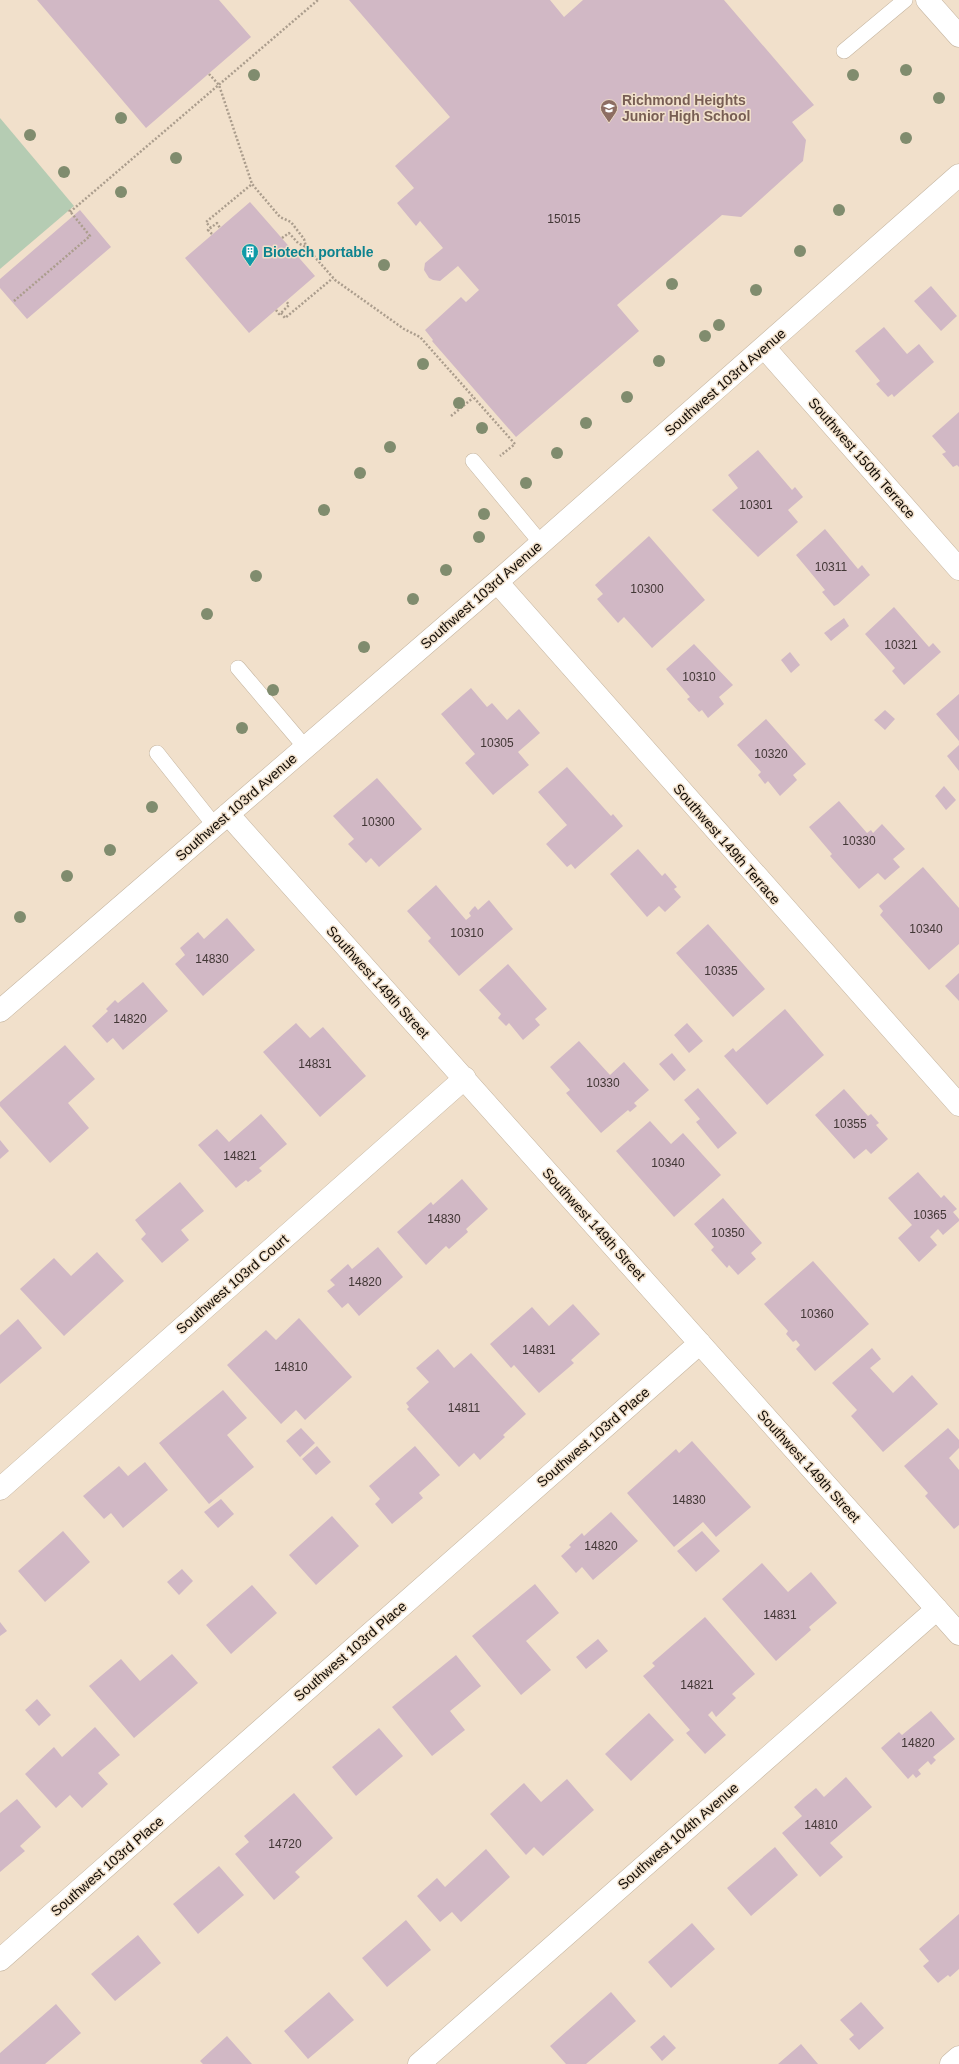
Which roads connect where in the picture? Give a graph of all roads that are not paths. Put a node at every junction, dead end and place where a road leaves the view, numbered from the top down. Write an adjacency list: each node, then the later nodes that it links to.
1 (905, 0): 4 (lane)
2 (927, 0): 3 (street)
3 (959, 36)
4 (844, 51)
5 (959, 175): 6 (street, Southwest 103rd Avenue)
6 (764, 347): 8 (street, Southwest 103rd Avenue); 9 (street, Southwest 150th Terrace)
7 (473, 461): 8 (lane)
8 (541, 543): 10 (street, Southwest 103rd Avenue)
9 (959, 568)
10 (497, 582): 12 (street, Southwest 103rd Avenue); 17 (street, Southwest 149th Terrace)
11 (238, 668): 12 (lane)
12 (305, 747): 14 (street, Southwest 103rd Avenue)
13 (157, 752): 14 (lane)
14 (222, 820): 15 (street, Southwest 103rd Avenue); 16 (street, Southwest 149th Street)
15 (0, 1011)
16 (464, 1078): 18 (street, Southwest 149th Street); 19 (street, Southwest 103rd Court)
17 (959, 1105)
18 (700, 1343): 20 (street, Southwest 149th Street); 22 (street, Southwest 103rd Place)
19 (0, 1489)
20 (937, 1609): 21 (street, Southwest 149th Street); 24 (street, Southwest 104th Avenue)
21 (959, 1634)
22 (0, 1960)
23 (959, 2057): 25 (street)
24 (419, 2064)
25 (951, 2064)

